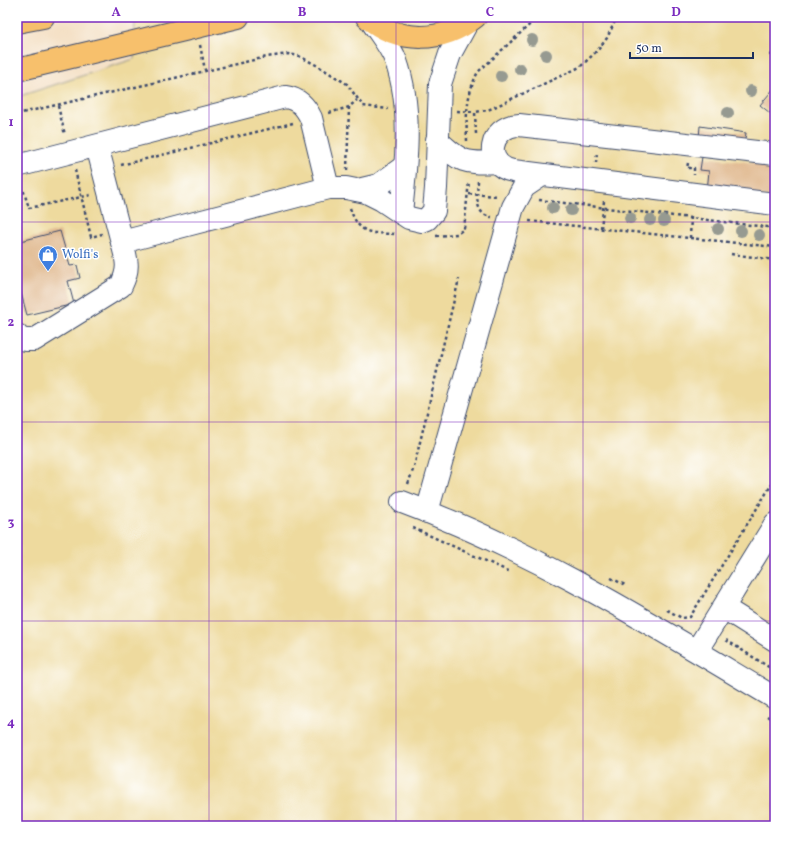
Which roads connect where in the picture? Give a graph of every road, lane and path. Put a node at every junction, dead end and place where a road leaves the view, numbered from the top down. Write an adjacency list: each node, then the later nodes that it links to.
1 (43, 17): 7 (main road)
2 (238, 17): 8 (main road)
3 (538, 17): 20 (path)
4 (617, 17): 14 (path)
5 (369, 19): 6 (main road); 22 (street)
6 (471, 20): 17 (street)
7 (17, 22)
8 (196, 26): 11 (main road); 12 (path)
9 (775, 50): 10 (path)
10 (770, 56)
11 (17, 70)
12 (206, 70): 13 (path); 15 (path)
13 (347, 84)
14 (488, 110)
15 (17, 114)
16 (311, 118): 18 (street); 24 (path); 26 (street)
17 (437, 140): 20 (street); 27 (street)
18 (97, 146): 21 (street); 24 (street)
19 (775, 154): 23 (street)
20 (471, 163): 23 (street); 27 (street)
21 (17, 166)
22 (405, 166): 29 (street); 34 (street)
23 (501, 166): 25 (street); 33 (street)
24 (103, 170): 36 (street)
25 (542, 175): 32 (street); 33 (street)
26 (328, 188): 29 (street); 36 (street)
27 (436, 188): 34 (street)
28 (91, 190): 30 (path)
29 (358, 190): 34 (street)
30 (17, 194)
31 (469, 194): 33 (path)
32 (775, 204)
33 (513, 205): 35 (path); 37 (path); 43 (street)
34 (401, 214)
35 (775, 228)
36 (122, 242): 40 (street)
37 (775, 247)
38 (731, 254): 39 (path)
39 (775, 260)
40 (18, 338)
41 (775, 479): 49 (path)
42 (402, 502): 43 (street)
43 (427, 512): 52 (street)
44 (775, 524): 48 (street)
45 (610, 577): 46 (path)
46 (630, 588)
47 (662, 607): 49 (path)
48 (724, 608): 50 (street); 51 (street)
49 (690, 617): 50 (path)
50 (711, 630): 52 (street); 53 (path)
51 (775, 640)
52 (697, 650): 54 (street)
53 (775, 671)
54 (775, 698)

